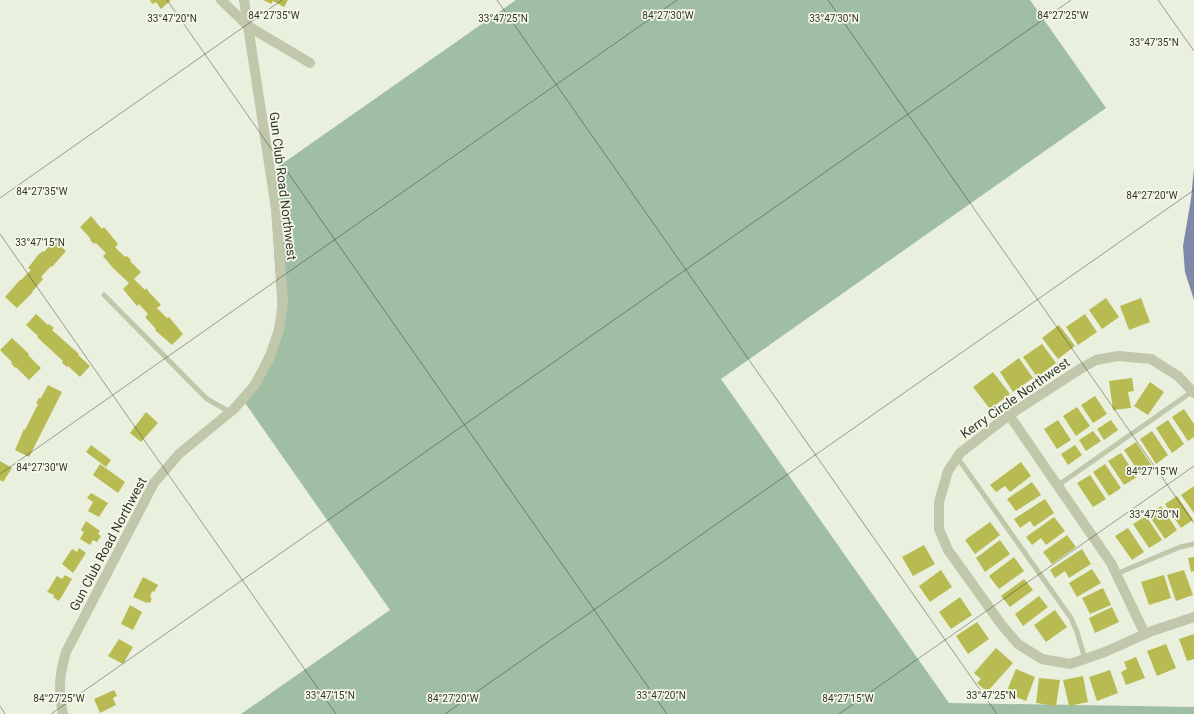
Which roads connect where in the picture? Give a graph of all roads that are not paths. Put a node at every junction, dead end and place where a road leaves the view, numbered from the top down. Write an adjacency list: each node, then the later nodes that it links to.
1 (221, 0): 3 (street)
2 (244, 0): 3 (street, Gun Club Road Northwest)
3 (248, 26): 4 (street); 7 (street, Gun Club Road Northwest)
4 (310, 63)
5 (104, 295): 7 (lane)
6 (1193, 392): 8 (street, Kerry Circle Northwest); 10 (lane)
7 (230, 412): 16 (street, Gun Club Road Northwest)
8 (1009, 415): 9 (street, Kerry Circle Northwest); 10 (street)
9 (957, 457): 15 (lane); 15 (street, Kerry Circle Northwest)
10 (1057, 486): 12 (street)
11 (1194, 544): 12 (lane)
12 (1116, 574): 14 (street)
13 (1194, 617): 14 (street, Kerry Circle Northwest)
14 (1145, 634): 15 (street, Kerry Circle Northwest)
15 (1085, 659)
16 (63, 714)

